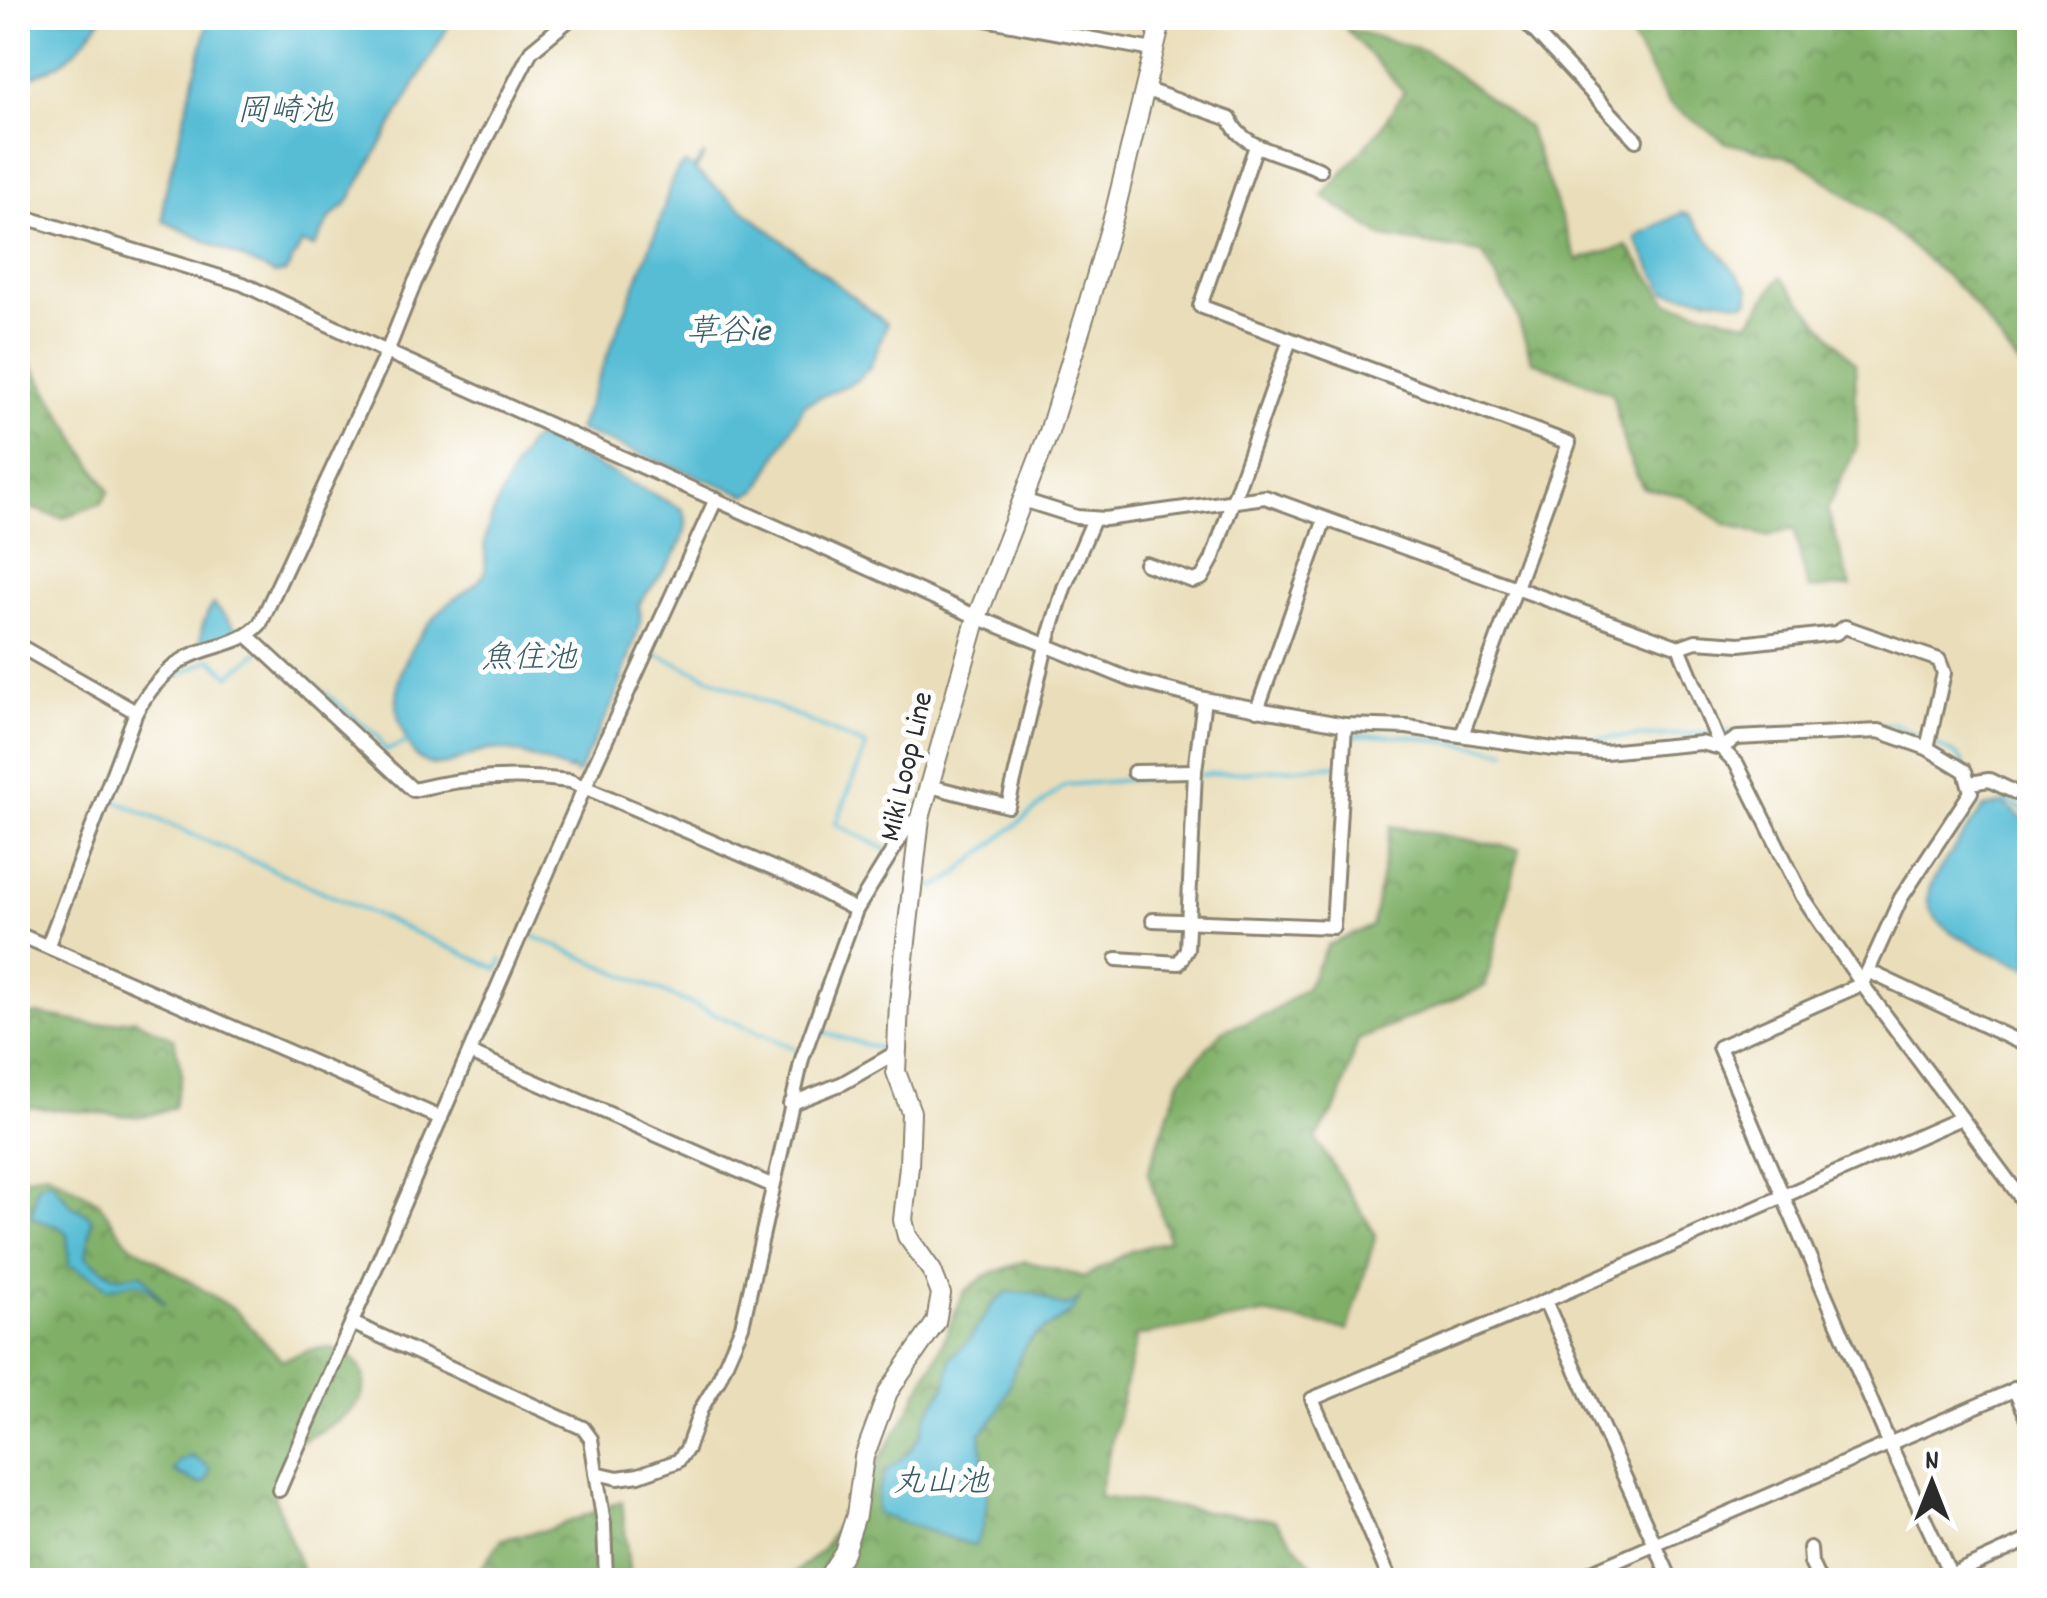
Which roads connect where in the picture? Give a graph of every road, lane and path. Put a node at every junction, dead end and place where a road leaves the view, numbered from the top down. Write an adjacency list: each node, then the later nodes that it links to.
1 (571, 18): 12 (street)
2 (978, 18): 5 (street)
3 (1162, 18): 5 (main road, Miki Loop Line)
4 (1522, 18): 7 (street)
5 (1154, 50): 6 (main road, Miki Loop Line)
6 (1144, 89): 8 (street); 14 (main road, Miki Loop Line)
7 (1636, 140)
8 (1256, 146): 9 (street); 11 (street)
9 (1320, 170)
10 (18, 215): 12 (street)
11 (1290, 340): 15 (street); 19 (street)
12 (387, 352): 13 (street); 21 (street)
13 (716, 499): 20 (street); 35 (street)
14 (1023, 500): 16 (street); 20 (main road, Miki Loop Line)
15 (1231, 502): 16 (street); 17 (street); 18 (street)
16 (1094, 519): 23 (street)
17 (1325, 519): 19 (street); 26 (street)
18 (1146, 564)
19 (1516, 588): 24 (street); 29 (street)
20 (977, 617): 23 (street); 36 (main road, Miki Loop Line)
21 (248, 636): 27 (street); 35 (street)
22 (18, 645): 27 (street)
23 (1046, 646): 25 (street); 36 (street)
24 (1678, 647): 30 (street); 31 (street)
25 (1204, 699): 26 (street); 32 (street)
26 (1257, 710): 28 (street)
27 (136, 712): 43 (street)
28 (1345, 725): 29 (street); 41 (street)
29 (1462, 734): 30 (street)
30 (1721, 748): 31 (street); 45 (street)
31 (1926, 748): 34 (street)
32 (1194, 770): 33 (street); 41 (street)
33 (1134, 772)
34 (1970, 783): 37 (street); 45 (street)
35 (585, 786): 39 (street); 48 (street)
36 (930, 786): 38 (main road, Miki Loop Line)
37 (2030, 799)
38 (920, 818): 39 (street); 47 (main road, Miki Loop Line)
39 (856, 910): 49 (street)
40 (1153, 920): 41 (street)
41 (1188, 922): 44 (street)
42 (18, 934): 43 (street)
43 (48, 945): 50 (street)
44 (1117, 959)
45 (1865, 978): 46 (street); 51 (street); 53 (street)
46 (2030, 1048)
47 (897, 1052): 49 (street); 68 (main road, Miki Loop Line)
48 (470, 1053): 50 (street); 52 (street)
49 (790, 1104): 52 (street)
50 (442, 1118): 56 (street)
51 (1961, 1118): 53 (street); 54 (street)
52 (772, 1185): 61 (street)
53 (1783, 1196): 55 (street); 60 (street)
54 (2030, 1210)
55 (1545, 1301): 64 (street); 69 (street)
56 (352, 1323): 61 (street); 62 (street)
57 (2030, 1383): 58 (street)
58 (2014, 1390): 59 (street); 60 (street)
59 (2030, 1423)
60 (1890, 1445): 64 (street); 66 (street)
61 (596, 1472): 67 (street)
62 (279, 1490)
63 (2030, 1539): 66 (street)
64 (1656, 1546): 70 (street); 71 (street)
65 (1810, 1548): 72 (street)
66 (1952, 1578)
67 (606, 1580)
68 (826, 1580)
69 (1390, 1580)
70 (1573, 1580)
71 (1671, 1580)
72 (1820, 1580)

